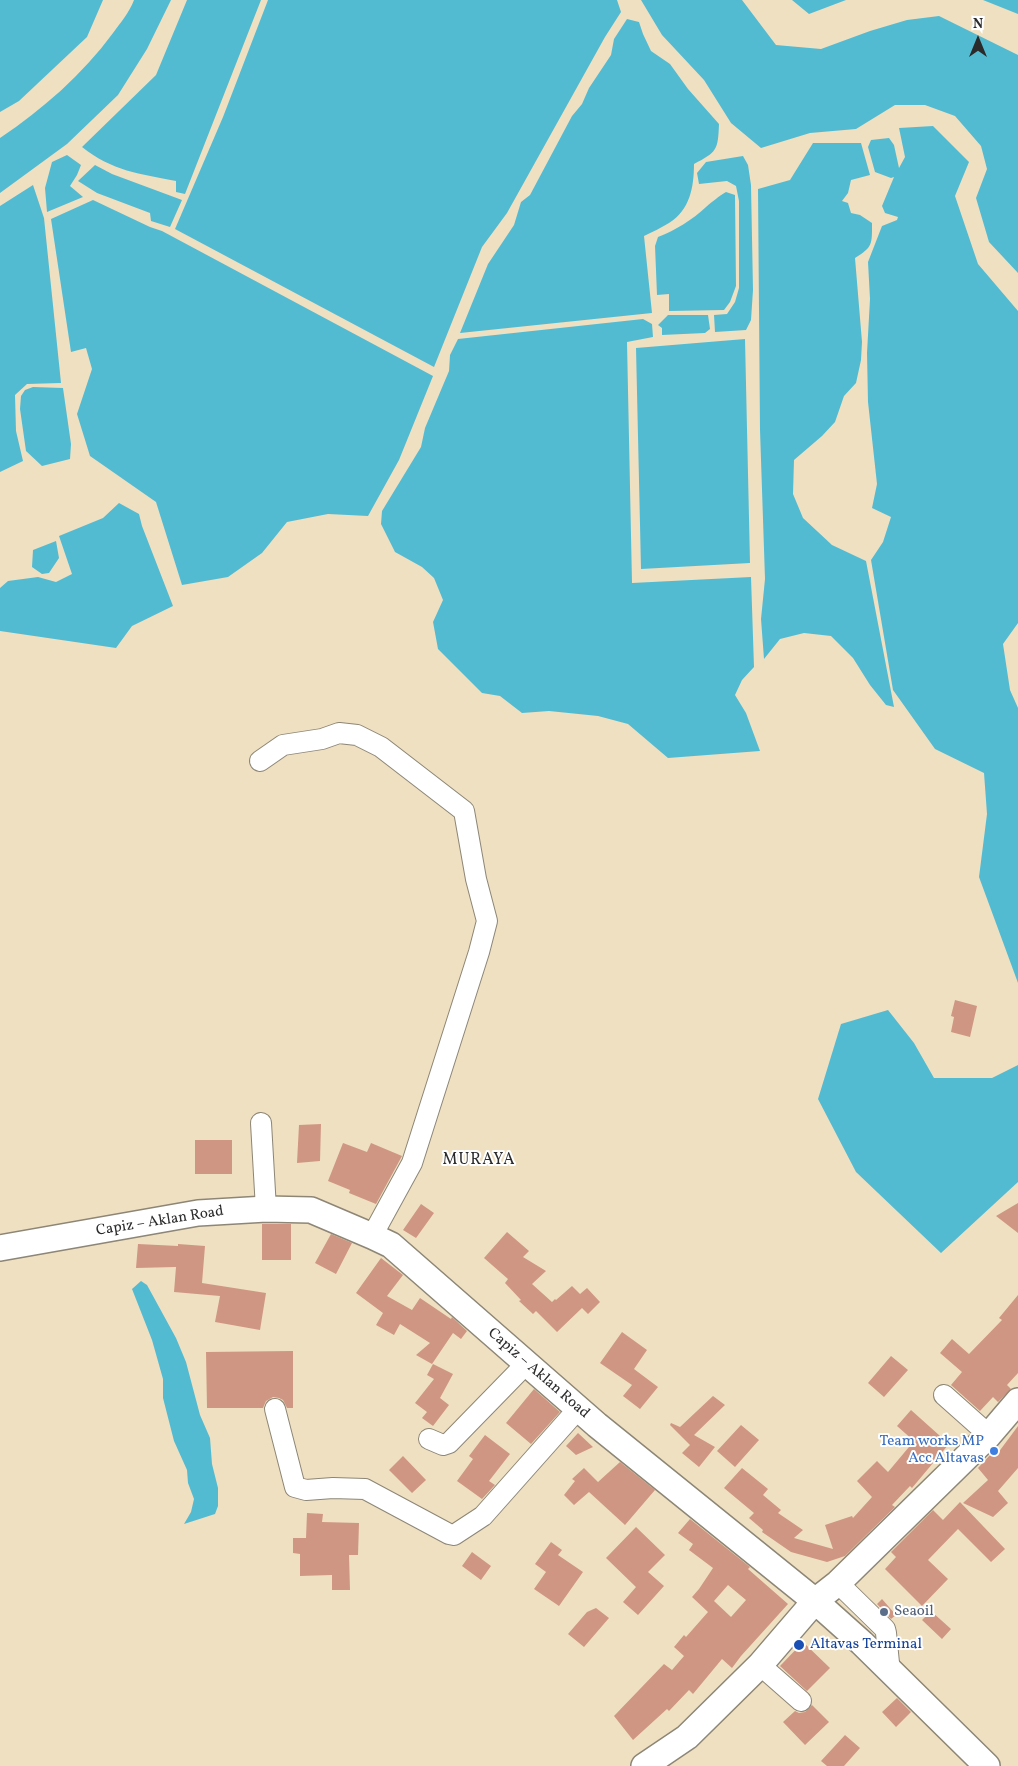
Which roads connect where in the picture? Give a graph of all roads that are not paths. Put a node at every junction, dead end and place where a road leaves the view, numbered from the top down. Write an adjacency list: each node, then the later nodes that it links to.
1 (260, 761): 4 (street)
2 (261, 1123): 3 (street)
3 (266, 1209): 4 (main road, Capiz – Aklan Road); 5 (main road, Capiz – Aklan Road)
4 (372, 1236): 6 (main road, Capiz – Aklan Road)
5 (0, 1248)
6 (526, 1364): 10 (main road, Capiz – Aklan Road); 12 (street)
7 (944, 1395): 11 (street)
8 (1018, 1401): 11 (main road)
9 (275, 1409): 10 (street)
10 (578, 1409): 14 (main road, Capiz – Aklan Road)
11 (989, 1435): 13 (main road)
12 (429, 1439)
13 (838, 1583): 14 (main road); 16 (street)
14 (816, 1601): 15 (main road); 16 (main road, Capiz – Aklan Road)
15 (760, 1664): 17 (street); 18 (main road)
16 (890, 1673): 19 (main road, Capiz – Aklan Road)
17 (800, 1701)
18 (644, 1766)
19 (987, 1766)

